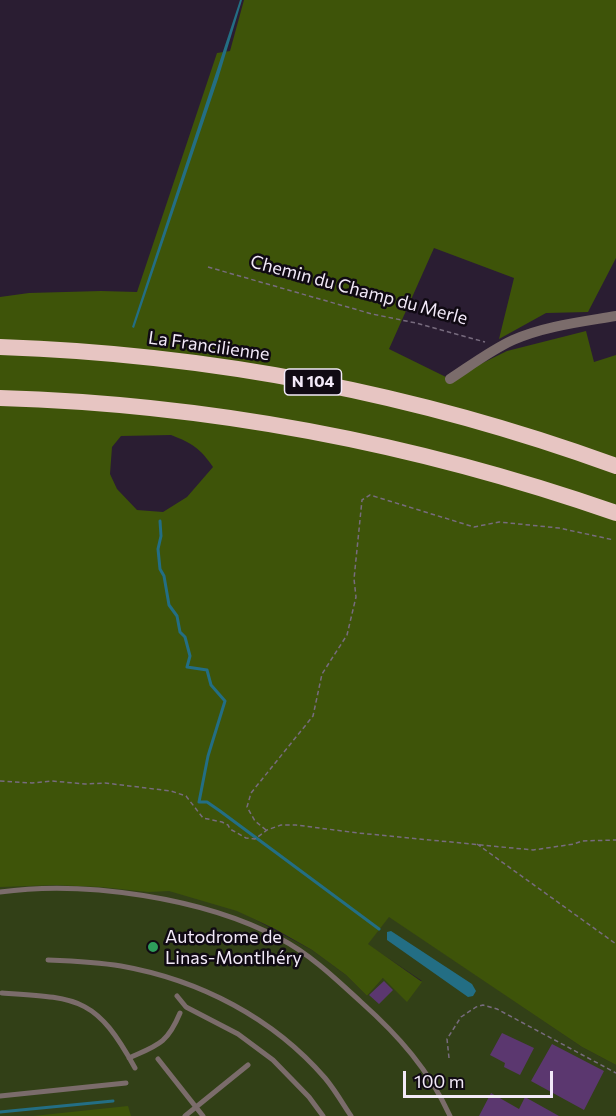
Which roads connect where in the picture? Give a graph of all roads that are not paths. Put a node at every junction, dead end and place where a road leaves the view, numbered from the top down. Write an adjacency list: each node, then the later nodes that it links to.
1 (616, 316): 3 (street)
2 (0, 347): 5 (highway, La Francilienne / N 104)
3 (450, 379)
4 (0, 398): 6 (highway)
5 (616, 466)
6 (616, 513)
7 (0, 892): 8 (lane)
8 (210, 909): 9 (lane); 25 (lane)
9 (208, 918)
10 (48, 960): 24 (lane)
11 (2, 993): 14 (lane)
12 (177, 996): 23 (lane)
13 (180, 1013): 14 (lane)
14 (129, 1058): 17 (lane)
15 (158, 1059): 20 (lane)
16 (248, 1065): 20 (lane)
17 (135, 1068)
18 (126, 1083): 19 (lane)
19 (0, 1096)
20 (196, 1107): 21 (lane); 22 (lane)
21 (185, 1116)
22 (203, 1116)
23 (323, 1116)
24 (351, 1116)
25 (450, 1116)

